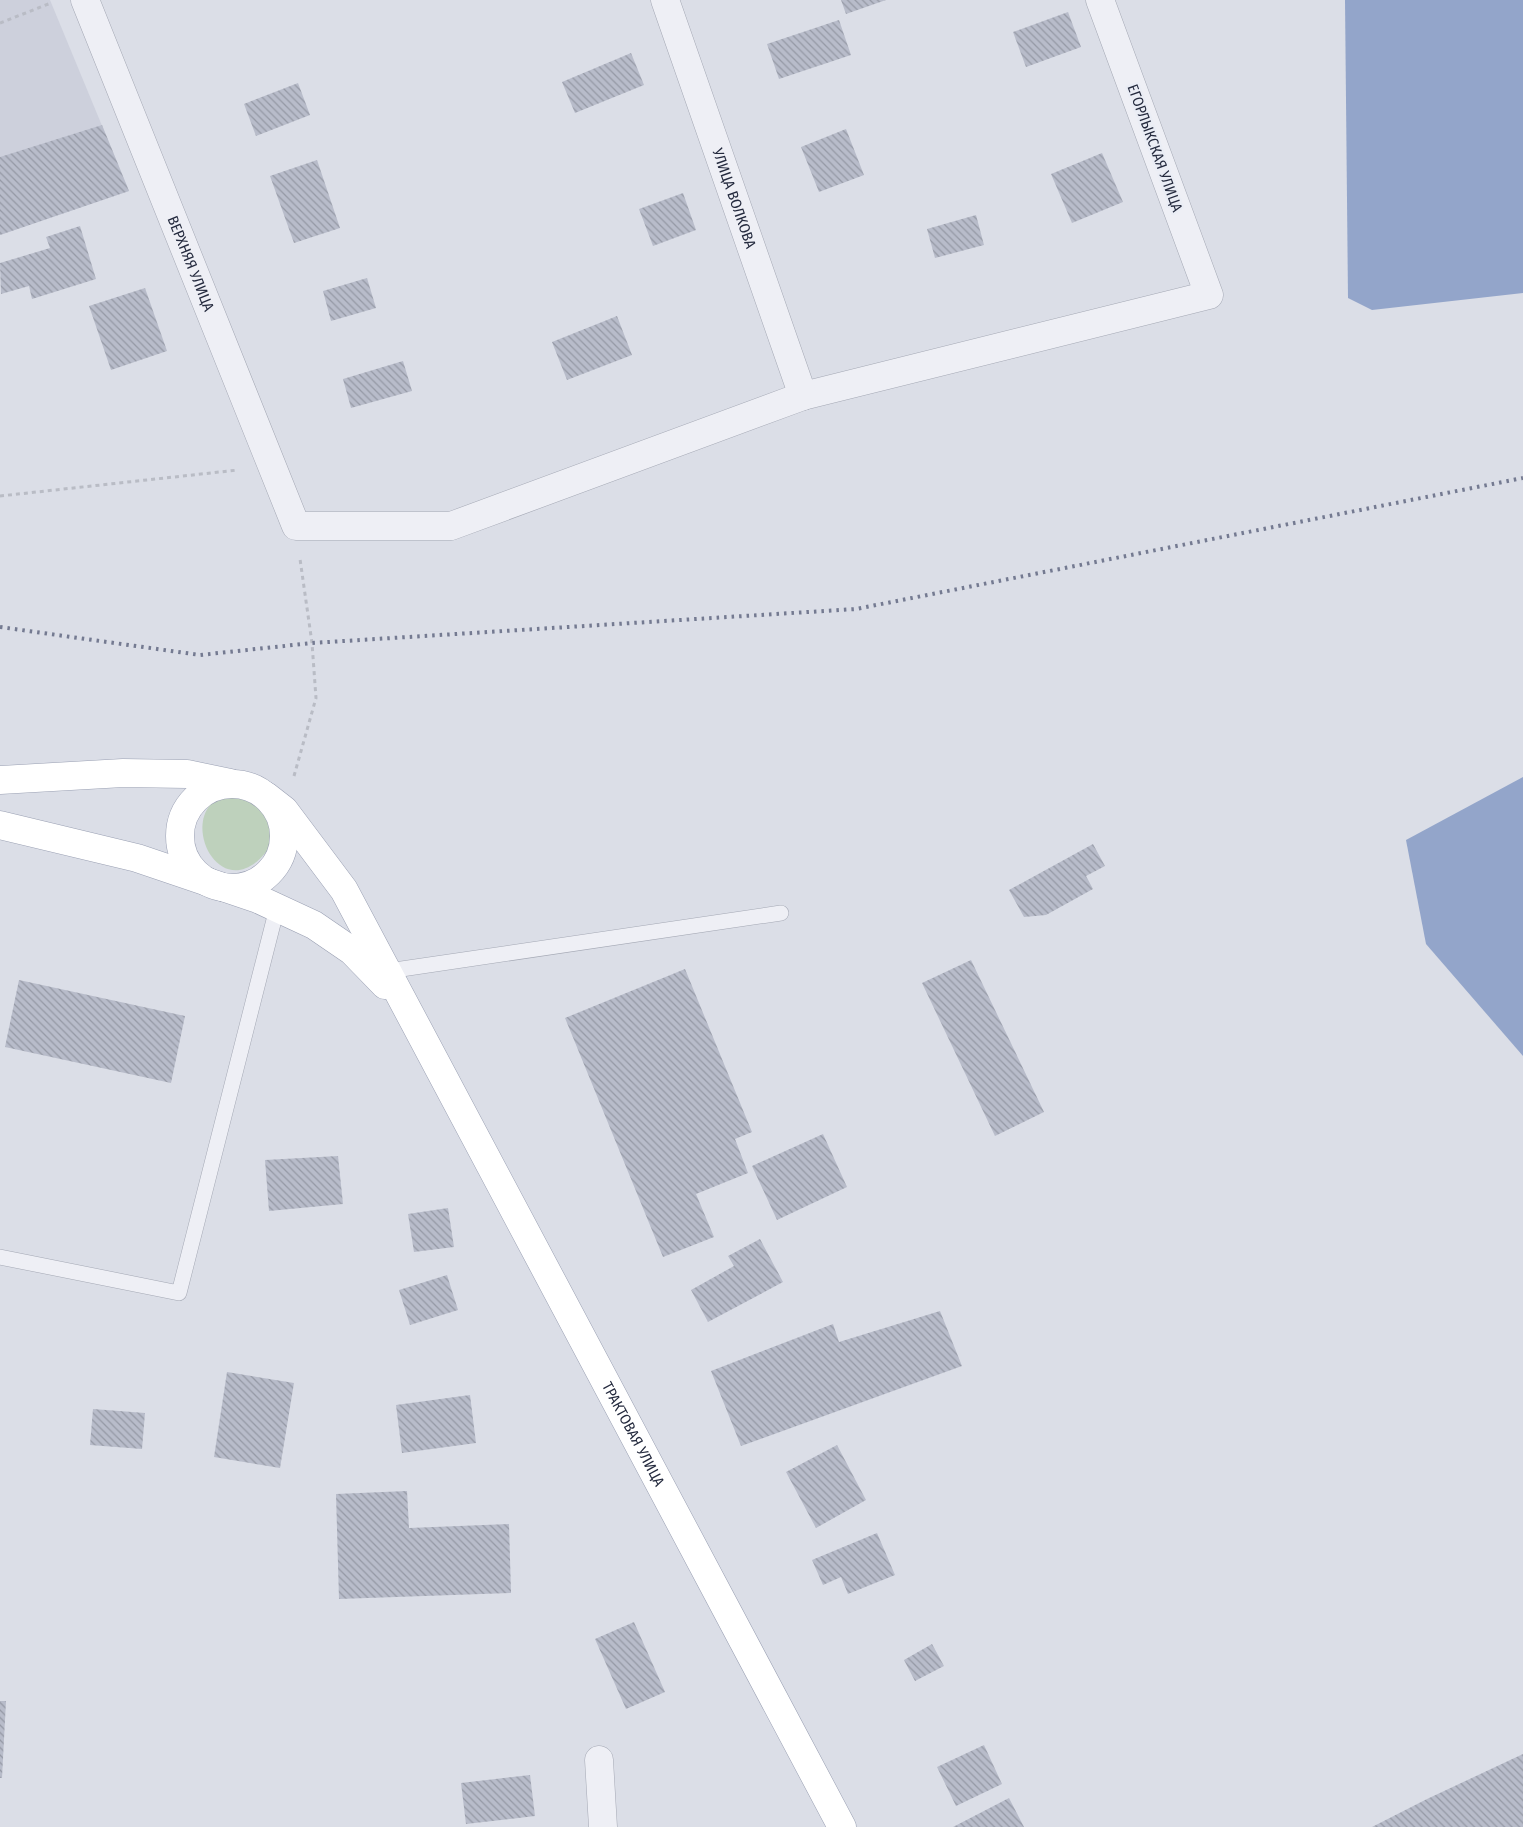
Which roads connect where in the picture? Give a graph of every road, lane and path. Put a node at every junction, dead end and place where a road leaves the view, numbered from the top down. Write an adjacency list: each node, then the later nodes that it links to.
1 (59, 0): 5 (path)
2 (86, 0): 7 (street, ВЕРХНЯЯ УЛИЦА)
3 (665, 0): 6 (street, УЛИЦА ВОЛКОВА)
4 (1100, 0): 6 (street, ЕГОРЛЫКСКАЯ УЛИЦА)
5 (0, 23)
6 (803, 396): 9 (street)
7 (271, 466): 8 (path); 9 (street, ВЕРХНЯЯ УЛИЦА)
8 (0, 496)
9 (296, 526): 12 (path)
10 (0, 780): 11 (main road)
11 (239, 785): 12 (main road); 14 (main road)
12 (275, 803): 14 (main road); 17 (main road)
13 (0, 825): 14 (main road)
14 (223, 887): 15 (main road)
15 (277, 908): 18 (main road); 19 (lane)
16 (781, 913): 17 (lane)
17 (388, 971): 18 (main road)
18 (425, 1040): 22 (main road, ТРАКТОВАЯ УЛИЦА)
19 (0, 1257)
20 (599, 1760): 21 (street)
21 (603, 1827)
22 (842, 1827)

